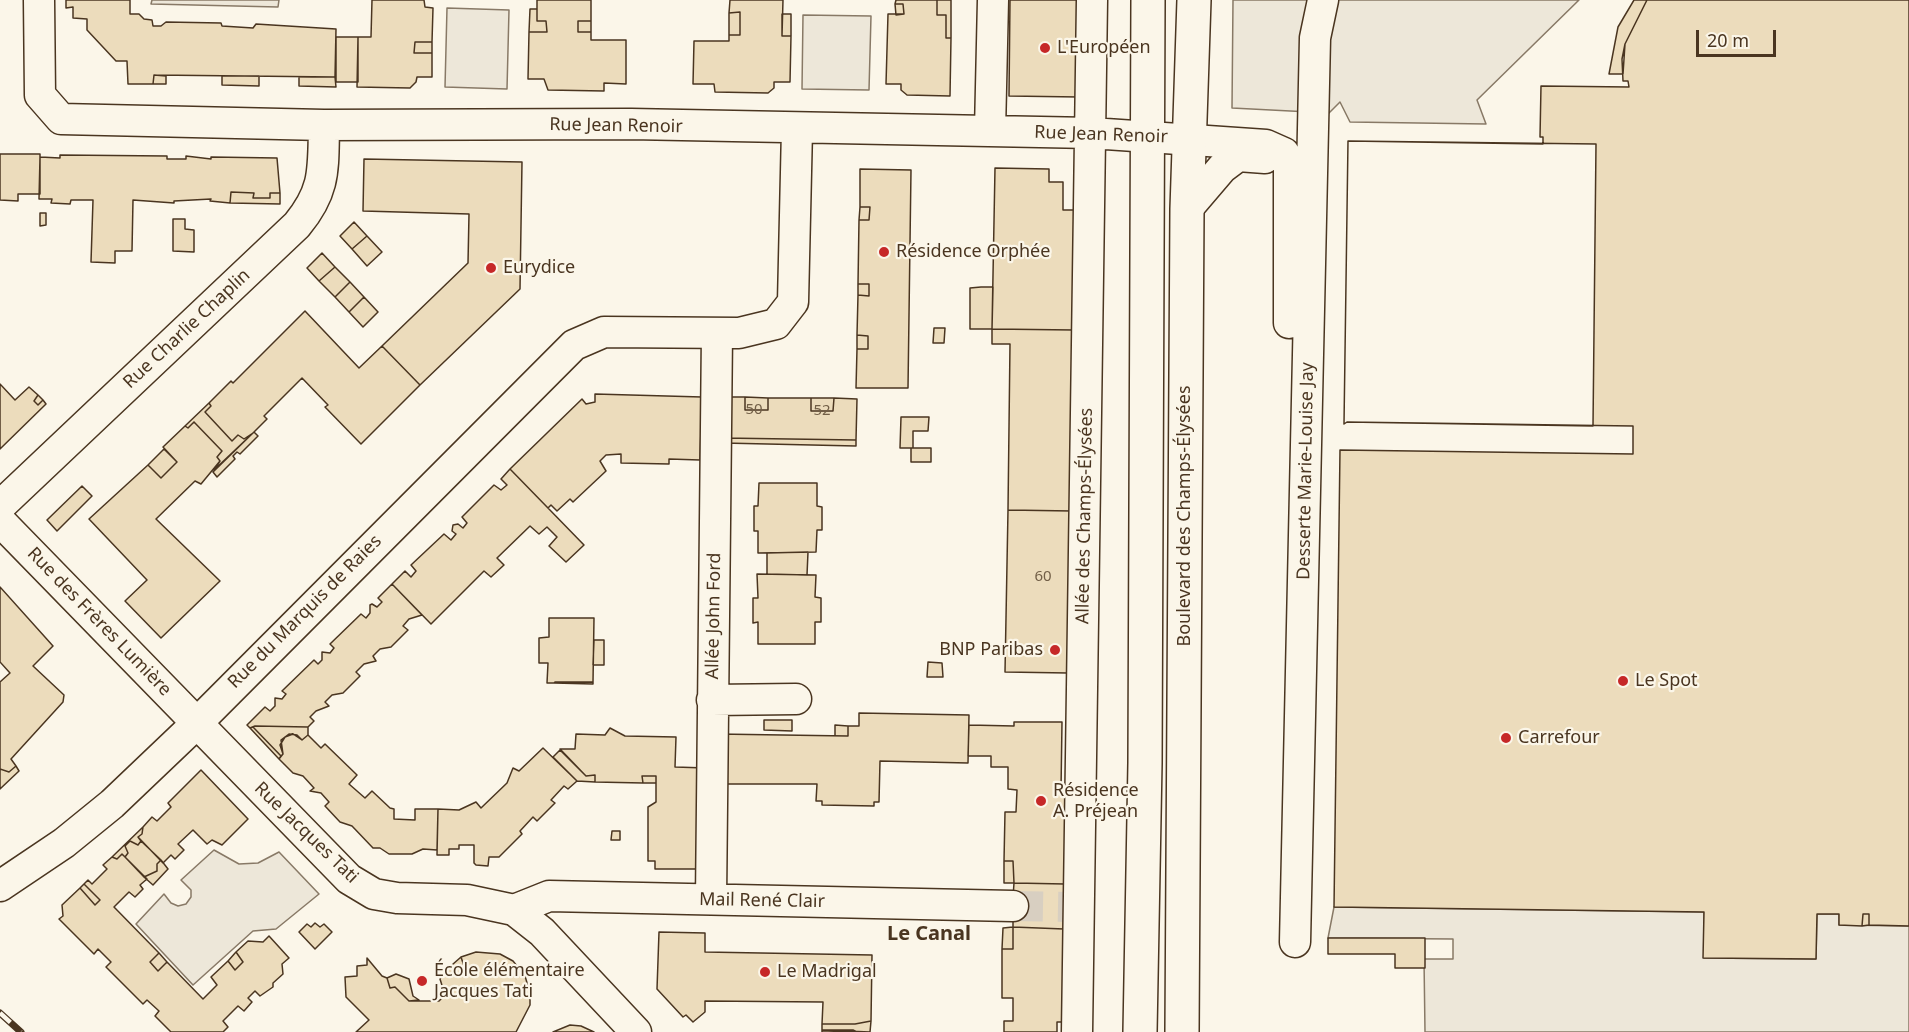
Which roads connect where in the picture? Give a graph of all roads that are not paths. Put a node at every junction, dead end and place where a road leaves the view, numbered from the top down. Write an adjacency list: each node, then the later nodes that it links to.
1 (39, 0): 7 (street, Rue Jean Renoir)
2 (993, 0): 9 (street)
3 (1092, 0): 10 (street, Allée des Champs-Élysées)
4 (1148, 0): 11 (main road)
5 (1194, 0): 12 (main road, Boulevard des Champs-Élysées)
6 (1323, 0): 16 (street, Desserte Marie-Louise Jay)
7 (324, 125): 8 (street, Rue Jean Renoir); 17 (street, Rue Charlie Chaplin)
8 (797, 129): 9 (street, Rue Jean Renoir); 15 (street)
9 (990, 132): 10 (street, Rue Jean Renoir)
10 (1091, 133): 11 (street, Rue Jean Renoir); 28 (street, Allée des Champs-Élysées)
11 (1146, 135): 12 (street, Rue Jean Renoir); 29 (main road)
12 (1190, 138): 13 (main road, Boulevard des Champs-Élysées); 14 (street, Rue Jean Renoir)
13 (1187, 209): 14 (street); 30 (main road, Boulevard des Champs-Élysées)
14 (1289, 323): 16 (street)
15 (717, 333): 19 (street, Allée John Ford); 21 (street, Rue du Marquis de Raies)
16 (1309, 350): 26 (street, Desserte Marie-Louise Jay)
17 (0, 506)
18 (0, 521): 21 (street, Rue des Frères Lumière)
19 (712, 699): 20 (street); 23 (street, Allée John Ford)
20 (796, 699)
21 (196, 724): 22 (street, Rue du Marquis de Raies); 25 (street, Rue Jacques Tati)
22 (0, 886)
23 (711, 899): 24 (street, Mail René Clair); 25 (street, Mail René Clair)
24 (1013, 906)
25 (514, 910): 27 (street, Rue Jacques Tati)
26 (1295, 942)
27 (636, 1032)
28 (1077, 1032)
29 (1140, 1032)
30 (1182, 1032)

